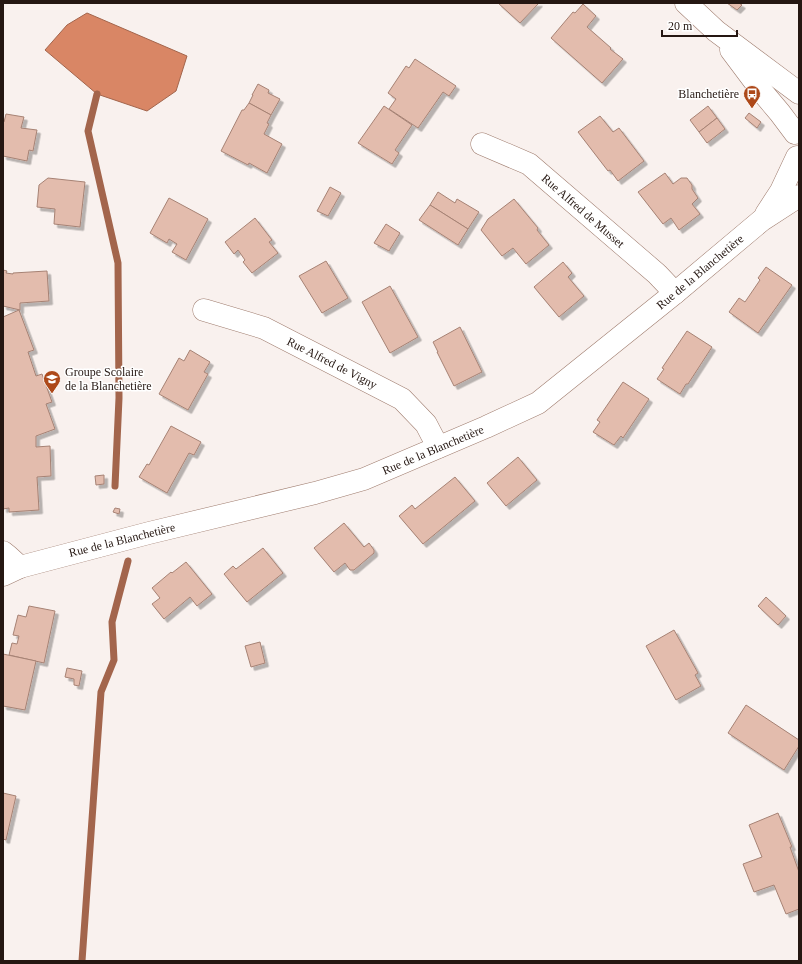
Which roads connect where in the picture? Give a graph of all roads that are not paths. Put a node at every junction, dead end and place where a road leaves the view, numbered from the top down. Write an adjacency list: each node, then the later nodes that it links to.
1 (686, 3): 2 (street)
2 (716, 31): 3 (street); 4 (street)
3 (799, 93)
4 (797, 129): 6 (street)
5 (482, 144): 9 (street, Rue Alfred de Musset)
6 (798, 158): 8 (street)
7 (799, 196): 8 (street, Rue de la Blanchetière)
8 (762, 220): 9 (street, Rue de la Blanchetière)
9 (675, 293): 11 (street, Rue de la Blanchetière)
10 (204, 310): 11 (street, Rue Alfred de Vigny)
11 (438, 447): 13 (street, Rue de la Blanchetière)
12 (3, 552): 13 (street)
13 (12, 571)

